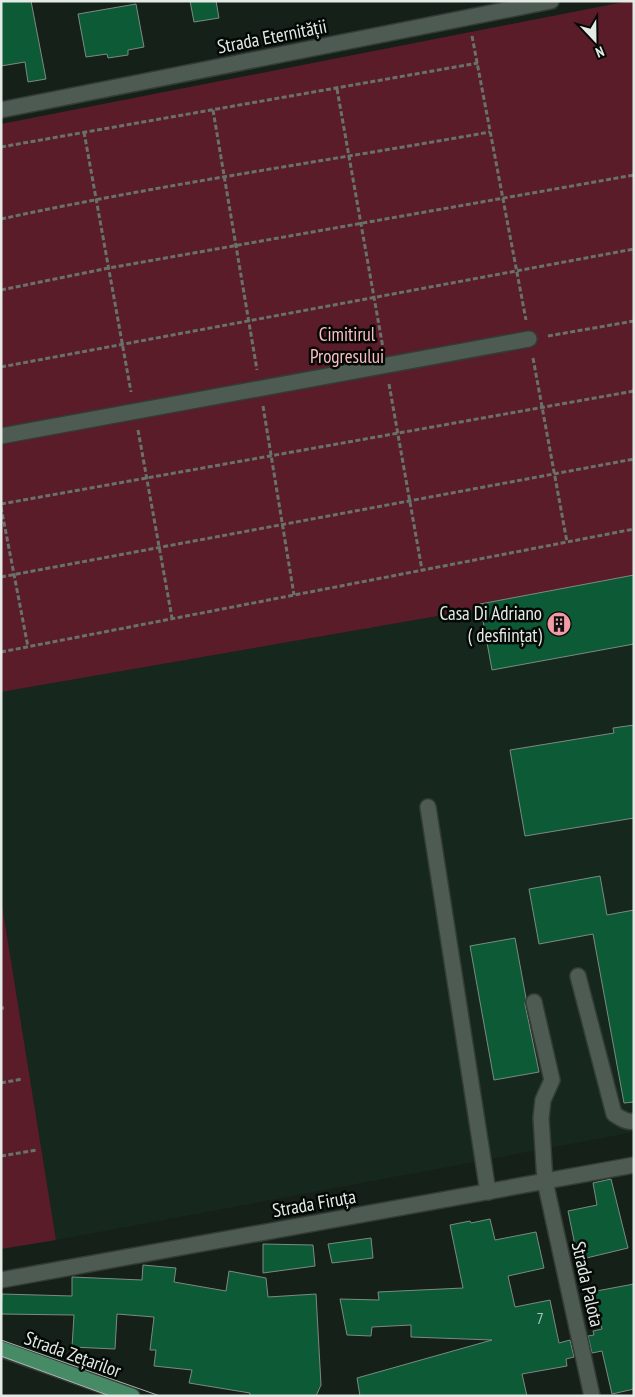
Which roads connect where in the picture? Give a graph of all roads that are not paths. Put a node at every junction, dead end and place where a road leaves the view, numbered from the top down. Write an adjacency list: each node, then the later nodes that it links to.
1 (551, 1): 2 (street, Strada Eternității)
2 (1, 110)
3 (529, 340): 4 (street)
4 (1, 436)
5 (428, 807): 11 (street)
6 (578, 976): 8 (street)
7 (534, 1002): 10 (street, Strada Palota)
8 (634, 1121)
9 (634, 1165): 10 (street, Strada Firuța)
10 (545, 1181): 11 (street, Strada Firuța); 15 (street, Strada Palota)
11 (488, 1192): 12 (street, Strada Firuța)
12 (1, 1280)
13 (1, 1349): 14 (main road, Strada Zețarilor)
14 (132, 1396)
15 (592, 1396)

